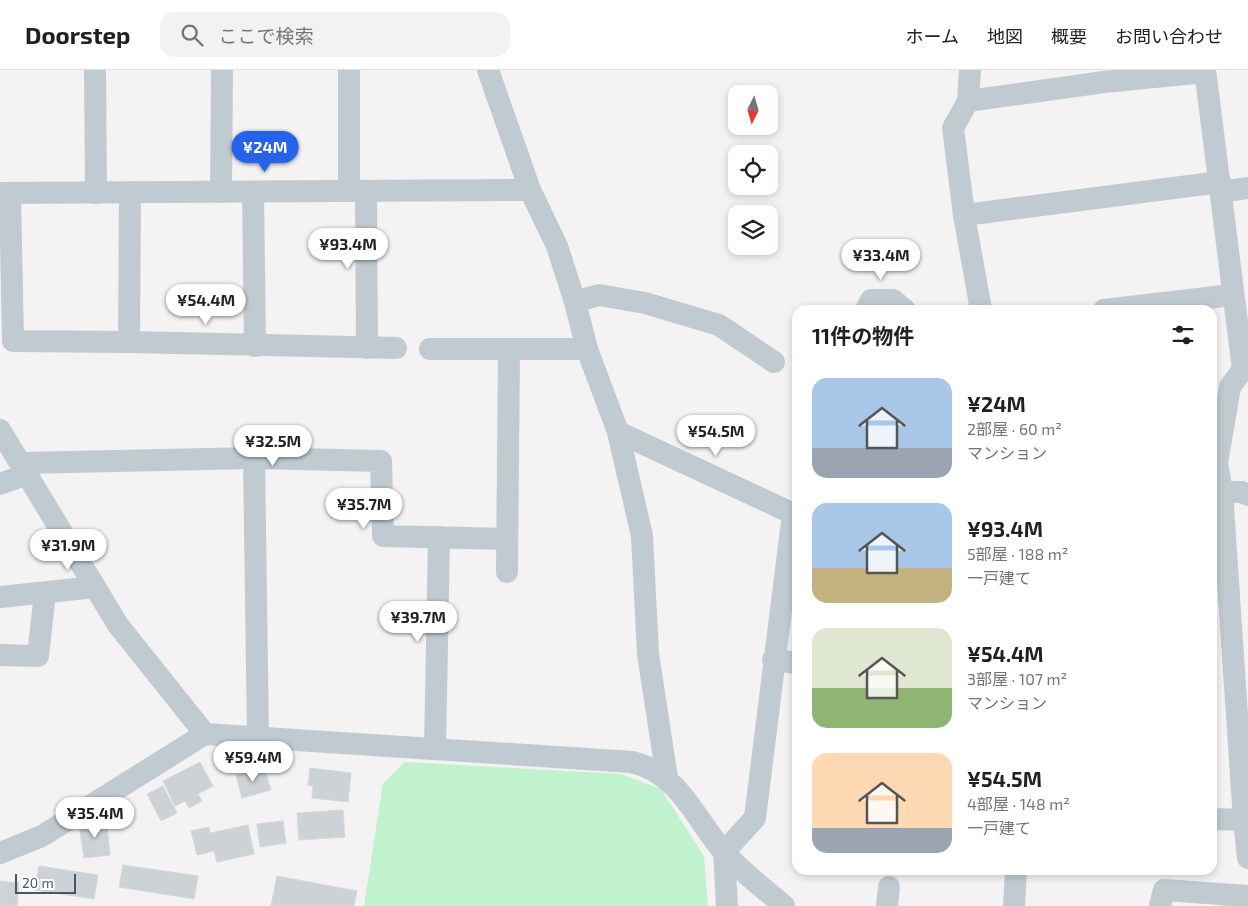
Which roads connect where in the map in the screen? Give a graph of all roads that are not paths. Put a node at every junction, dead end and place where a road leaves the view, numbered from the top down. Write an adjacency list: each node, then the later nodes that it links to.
1 (95, 70): 17 (street)
2 (222, 70): 14 (street)
3 (349, 70): 12 (street)
4 (488, 70): 11 (street)
5 (970, 70): 8 (street)
6 (1205, 71): 7 (street); 9 (street)
7 (1103, 76): 8 (street)
8 (968, 101): 18 (street)
9 (1221, 187): 10 (street); 18 (street); 19 (street)
10 (1248, 188)
11 (530, 190): 12 (street); 20 (street)
12 (357, 191): 15 (street); 27 (street)
13 (130, 192): 14 (street); 17 (street); 25 (street)
14 (221, 192): 15 (street)
15 (253, 192): 26 (street)
16 (5, 193): 17 (street); 25 (street)
17 (96, 193)
18 (964, 214): 23 (street)
19 (1232, 295): 24 (street); 33 (street)
20 (575, 302): 31 (street); 32 (street)
21 (868, 305): 22 (street)
22 (899, 305)
23 (980, 305)
24 (1147, 305)
25 (129, 342): 26 (street)
26 (255, 346): 27 (street)
27 (367, 348): 28 (street)
28 (396, 348)
29 (430, 349): 30 (street)
30 (509, 349): 31 (street); 44 (street)
31 (587, 349): 35 (street)
32 (774, 362)
33 (1246, 370): 39 (street)
34 (0, 430): 37 (street)
35 (618, 432): 41 (street); 57 (street)
36 (254, 458): 37 (street); 43 (street); 55 (street)
37 (25, 468): 38 (street); 46 (street)
38 (0, 484)
39 (1217, 492): 40 (street); 49 (street)
40 (1248, 495)
41 (792, 514)
42 (792, 535): 51 (street)
43 (439, 537): 44 (street); 56 (street)
44 (507, 539): 45 (street)
45 (507, 572)
46 (95, 587): 47 (street); 54 (street)
47 (45, 592): 48 (street); 50 (street)
48 (0, 597)
49 (1222, 645): 53 (street)
50 (0, 655)
51 (773, 660): 52 (street); 60 (street)
52 (792, 662)
53 (1242, 705): 59 (street)
54 (205, 734): 55 (street); 61 (street)
55 (258, 738): 56 (street)
56 (435, 749): 57 (street)
57 (667, 778): 60 (street)
58 (1217, 819): 59 (street)
59 (1246, 820): 62 (street)
60 (724, 852): 65 (street); 66 (street)
61 (0, 854)
62 (1248, 858)
63 (1016, 875): 67 (street)
64 (1248, 896): 68 (street)
65 (727, 906)
66 (784, 906)
67 (1014, 906)
68 (1160, 906)

